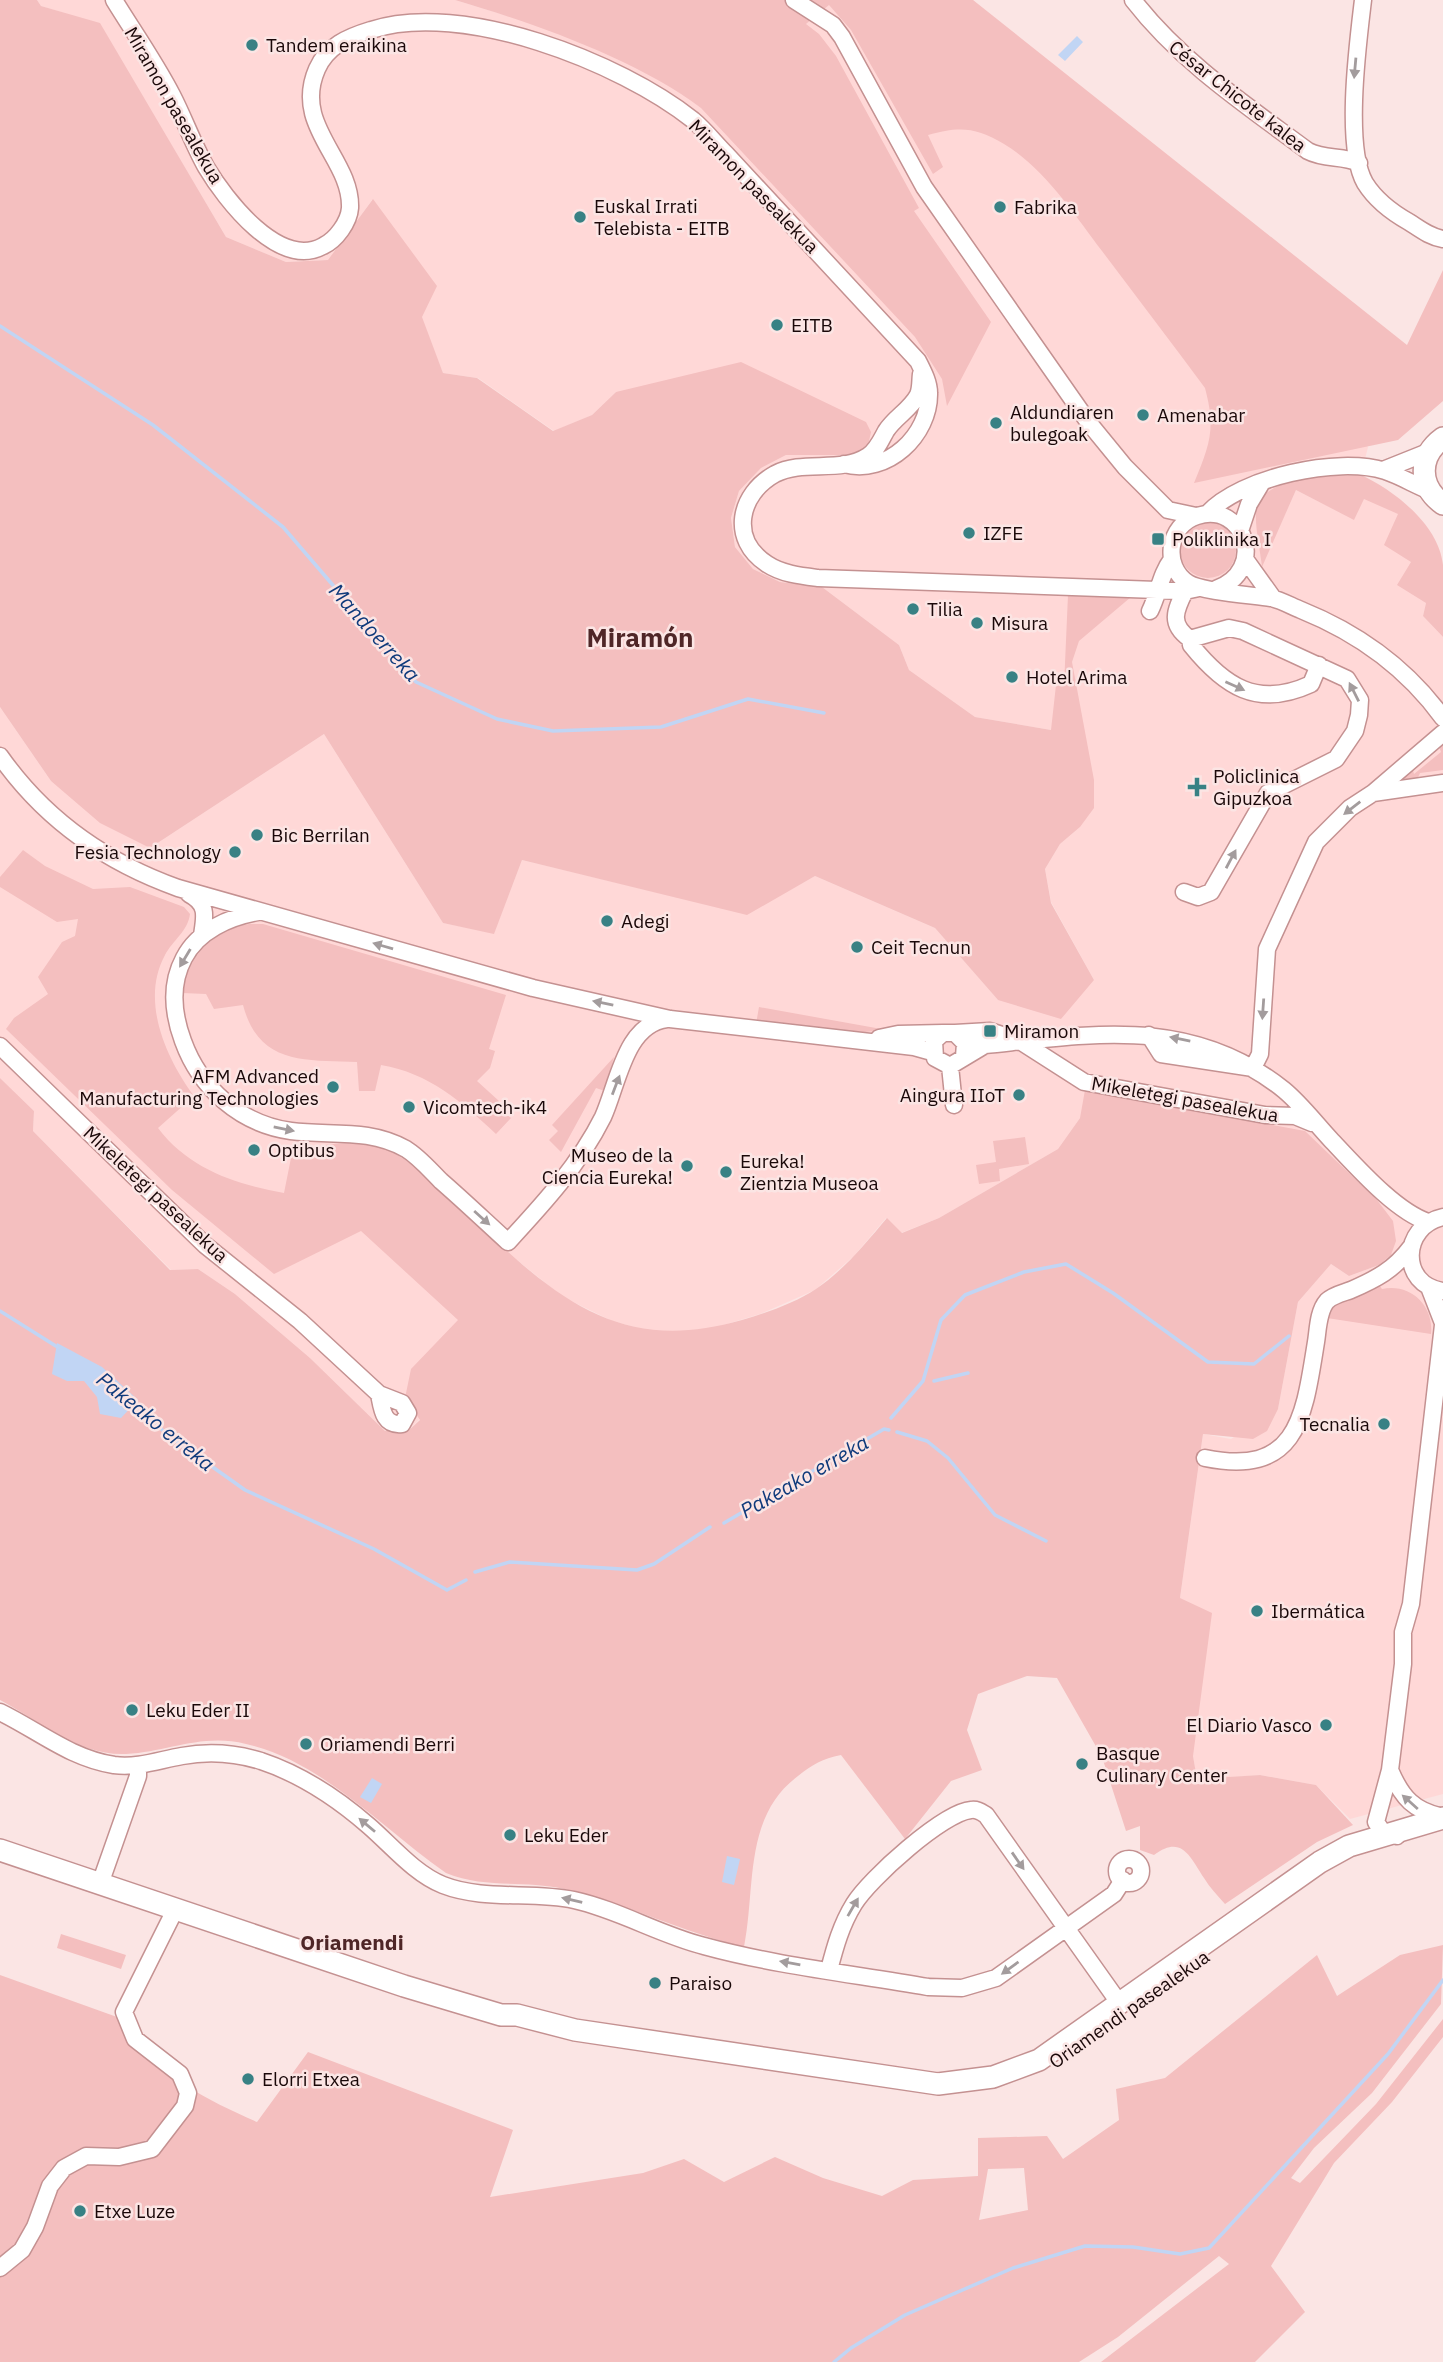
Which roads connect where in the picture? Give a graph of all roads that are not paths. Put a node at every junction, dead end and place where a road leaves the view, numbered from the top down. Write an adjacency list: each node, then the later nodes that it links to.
1 (114, 0): 7 (street, Miramon pasealekua)
2 (794, 0): 17 (street)
3 (1133, 0): 5 (street, César Chicote kalea)
4 (1363, 0): 5 (street, one-way to 5)
5 (1359, 163): 6 (street)
6 (1443, 239)
7 (921, 368): 8 (street); 10 (street, Miramon pasealekua)
8 (905, 412): 9 (street); 10 (street)
9 (891, 425): 12 (street); 13 (street)
10 (921, 427): 12 (street, Miramon pasealekua)
11 (1436, 445): 14 (street); 16 (street)
12 (888, 459): 13 (street)
13 (844, 464): 23 (street)
14 (1383, 470): 15 (street); 16 (street)
15 (1261, 484): 18 (street); 19 (street)
16 (1439, 501)
17 (1168, 510): 18 (street); 20 (street)
18 (1202, 515): 19 (street); 20 (street)
19 (1240, 531): 22 (street)
20 (1174, 538): 21 (street)
21 (1172, 559): 23 (street); 24 (street)
22 (1245, 559): 25 (street); 26 (street)
23 (1158, 589): 24 (street); 27 (street)
24 (1192, 589): 25 (street); 28 (street)
25 (1216, 589): 26 (street)
26 (1273, 598): 30 (street)
27 (1150, 611)
28 (1190, 639): 29 (street); 29 (street, one-way to 29)
29 (1319, 665): 36 (street, one-way to 29)
30 (1443, 718)
31 (1443, 733): 34 (street)
32 (0, 756): 35 (street, Mikeletegi pasealekua)
33 (1443, 783): 34 (street)
34 (1373, 793): 44 (street, one-way to 44)
35 (178, 888): 37 (street, Mikeletegi pasealekua); 38 (street)
36 (1184, 892)
37 (260, 911): 38 (street, Mikeletegi pasealekua); 39 (street, Mikeletegi pasealekua, one-way to 37)
38 (202, 935): 39 (street, Mikeletegi pasealekua, one-way to 39)
39 (670, 1019): 40 (street, Mikeletegi pasealekua)
40 (866, 1041): 43 (street, Mikeletegi pasealekua); 43 (street, Mikeletegi pasealekua)
41 (1020, 1041): 43 (street, Mikeletegi pasealekua); 43 (street, Mikeletegi pasealekua); 44 (street, Mikeletegi pasealekua, one-way to 41); 46 (street, Mikeletegi pasealekua)
42 (0, 1046): 53 (street, Mikeletegi pasealekua)
43 (955, 1046): 45 (street)
44 (1253, 1068): 46 (street, Mikeletegi pasealekua)
45 (954, 1105)
46 (1317, 1125): 47 (street, Mikeletegi pasealekua)
47 (1398, 1205): 48 (street, Mikeletegi pasealekua); 49 (street, Mikeletegi pasealekua)
48 (1436, 1219): 49 (street)
49 (1412, 1243): 50 (street); 51 (street, Mikeletegi pasealekua)
50 (1380, 1277): 51 (street); 54 (street)
51 (1431, 1286): 52 (street)
52 (1443, 1324): 57 (street)
53 (379, 1394)
54 (1205, 1458)
55 (0, 1712): 56 (street)
56 (138, 1766): 66 (street); 69 (street, one-way to 56)
57 (1390, 1770): 58 (street); 59 (street, one-way to 57)
58 (1380, 1805): 61 (street); 63 (street)
59 (1443, 1818): 61 (street, Oriamendi pasealekua)
60 (1443, 1829): 62 (street, Oriamendi pasealekua)
61 (1390, 1832): 62 (street); 63 (street, Oriamendi pasealekua)
62 (1419, 1835): 70 (street, Oriamendi pasealekua)
63 (1349, 1846): 71 (street, Oriamendi pasealekua)
64 (0, 1850): 66 (street, Oriamendi pasealekua)
65 (1123, 1880): 68 (street)
66 (100, 1884): 67 (street, Oriamendi pasealekua)
67 (175, 1910): 72 (street, Oriamendi pasealekua); 74 (street)
68 (1065, 1928): 69 (street, one-way to 69); 69 (street, one-way to 68); 71 (street)
69 (829, 1970)
70 (1152, 1994): 71 (street); 73 (street, Oriamendi pasealekua)
71 (1120, 2004): 72 (street, Oriamendi pasealekua); 73 (street)
72 (501, 2015): 73 (street, Oriamendi pasealekua)
73 (1077, 2048)
74 (0, 2268)

